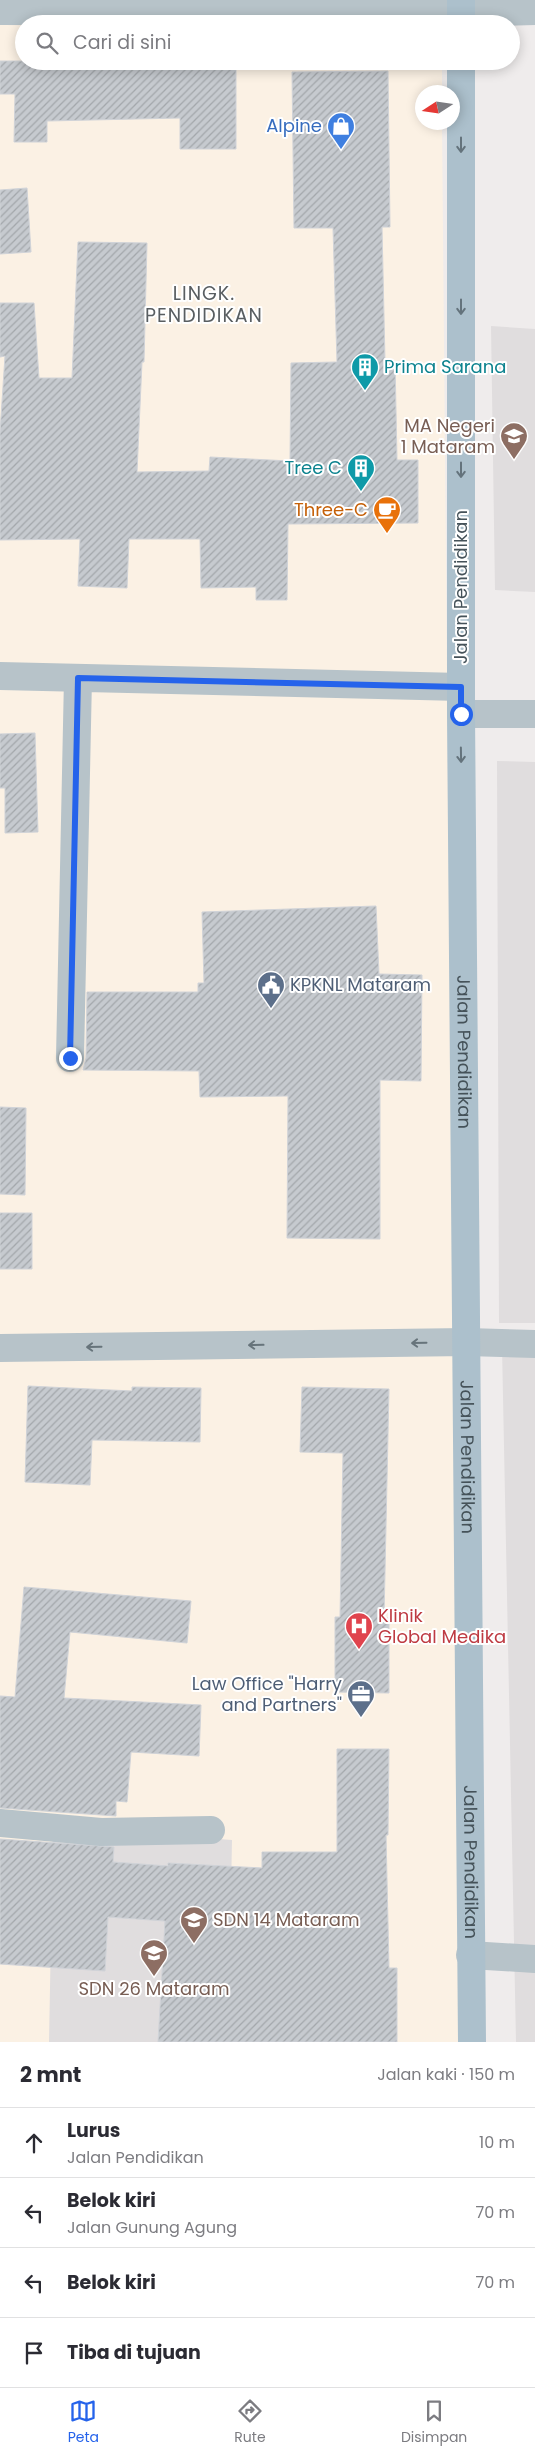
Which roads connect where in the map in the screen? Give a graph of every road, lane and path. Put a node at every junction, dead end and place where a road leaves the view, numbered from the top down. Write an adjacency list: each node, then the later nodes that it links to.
1 (0, 11): 3 (street)
2 (535, 11): 3 (street)
3 (461, 12)
4 (461, 70): 7 (main road, Jalan Pendidikan, one-way to 7)
5 (0, 676): 6 (street)
6 (78, 678): 7 (street); 9 (street)
7 (461, 700): 8 (street); 10 (main road, Jalan Pendidikan, one-way to 10)
8 (535, 714)
9 (70, 1058)
10 (468, 1342): 11 (street); 12 (street, one-way to 12); 15 (main road, Jalan Pendidikan)
11 (535, 1344)
12 (0, 1348)
13 (0, 1824): 14 (street)
14 (211, 1830)
15 (470, 1955): 16 (street); 17 (main road, Jalan Pendidikan)
16 (535, 1959)
17 (472, 2042)

